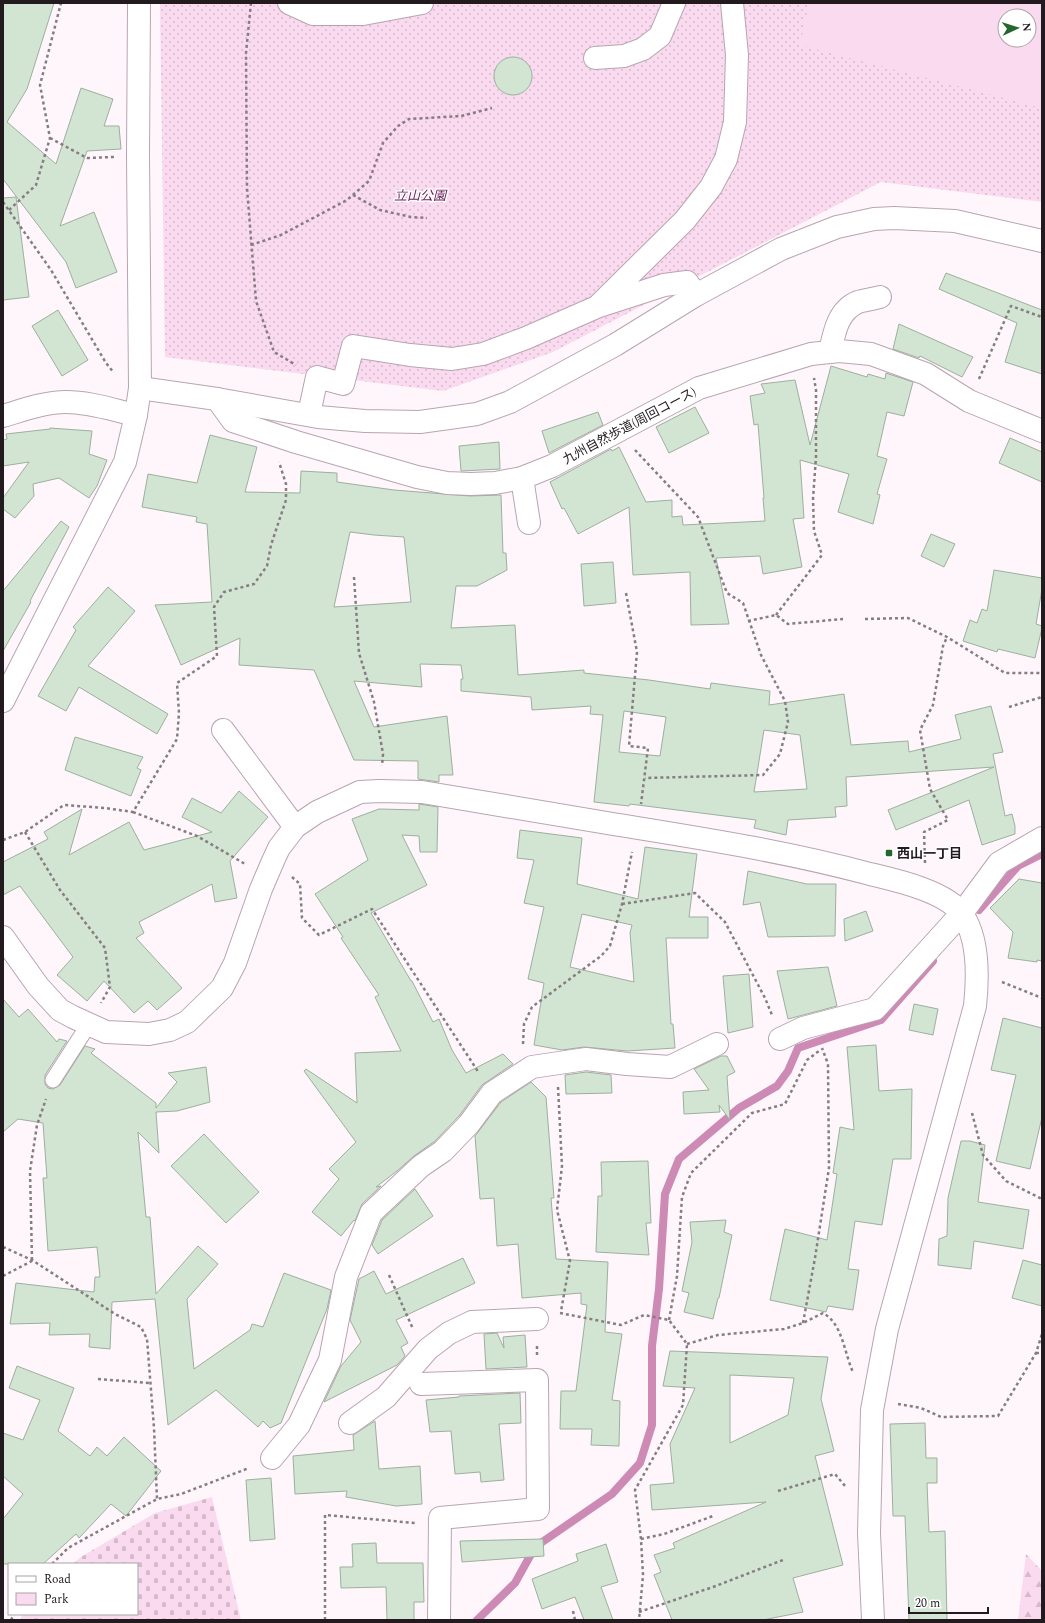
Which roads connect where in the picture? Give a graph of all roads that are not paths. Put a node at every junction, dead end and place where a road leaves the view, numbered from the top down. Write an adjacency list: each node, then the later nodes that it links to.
1 (139, 3): 12 (street)
2 (289, 3): 3 (street)
3 (422, 3)
4 (674, 3): 6 (street)
5 (732, 3): 10 (street)
6 (595, 58)
7 (1042, 241): 8 (street)
8 (696, 295): 10 (street); 14 (street)
9 (880, 297): 11 (street)
10 (599, 306): 14 (street)
11 (821, 353): 17 (street, 九州自然歩道(周回コース)); 18 (street, 九州自然歩道(周回コース))
12 (140, 388): 13 (street); 15 (street)
13 (216, 399): 14 (street); 18 (street, 九州自然歩道(周回コース))
14 (309, 414)
15 (136, 415): 16 (street); 20 (street)
16 (3, 416)
17 (1042, 431)
18 (522, 478): 19 (street)
19 (529, 523)
20 (3, 701)
21 (223, 730): 22 (street)
22 (295, 827): 24 (street); 26 (street)
23 (1042, 838): 24 (street)
24 (962, 913): 27 (street); 35 (street)
25 (3, 936): 26 (street)
26 (89, 1024): 29 (lane)
27 (780, 1039)
28 (717, 1044): 33 (street)
29 (53, 1080)
30 (537, 1319): 32 (street)
31 (421, 1384): 34 (street)
32 (350, 1424)
33 (272, 1458)
34 (439, 1620)
35 (873, 1620)

